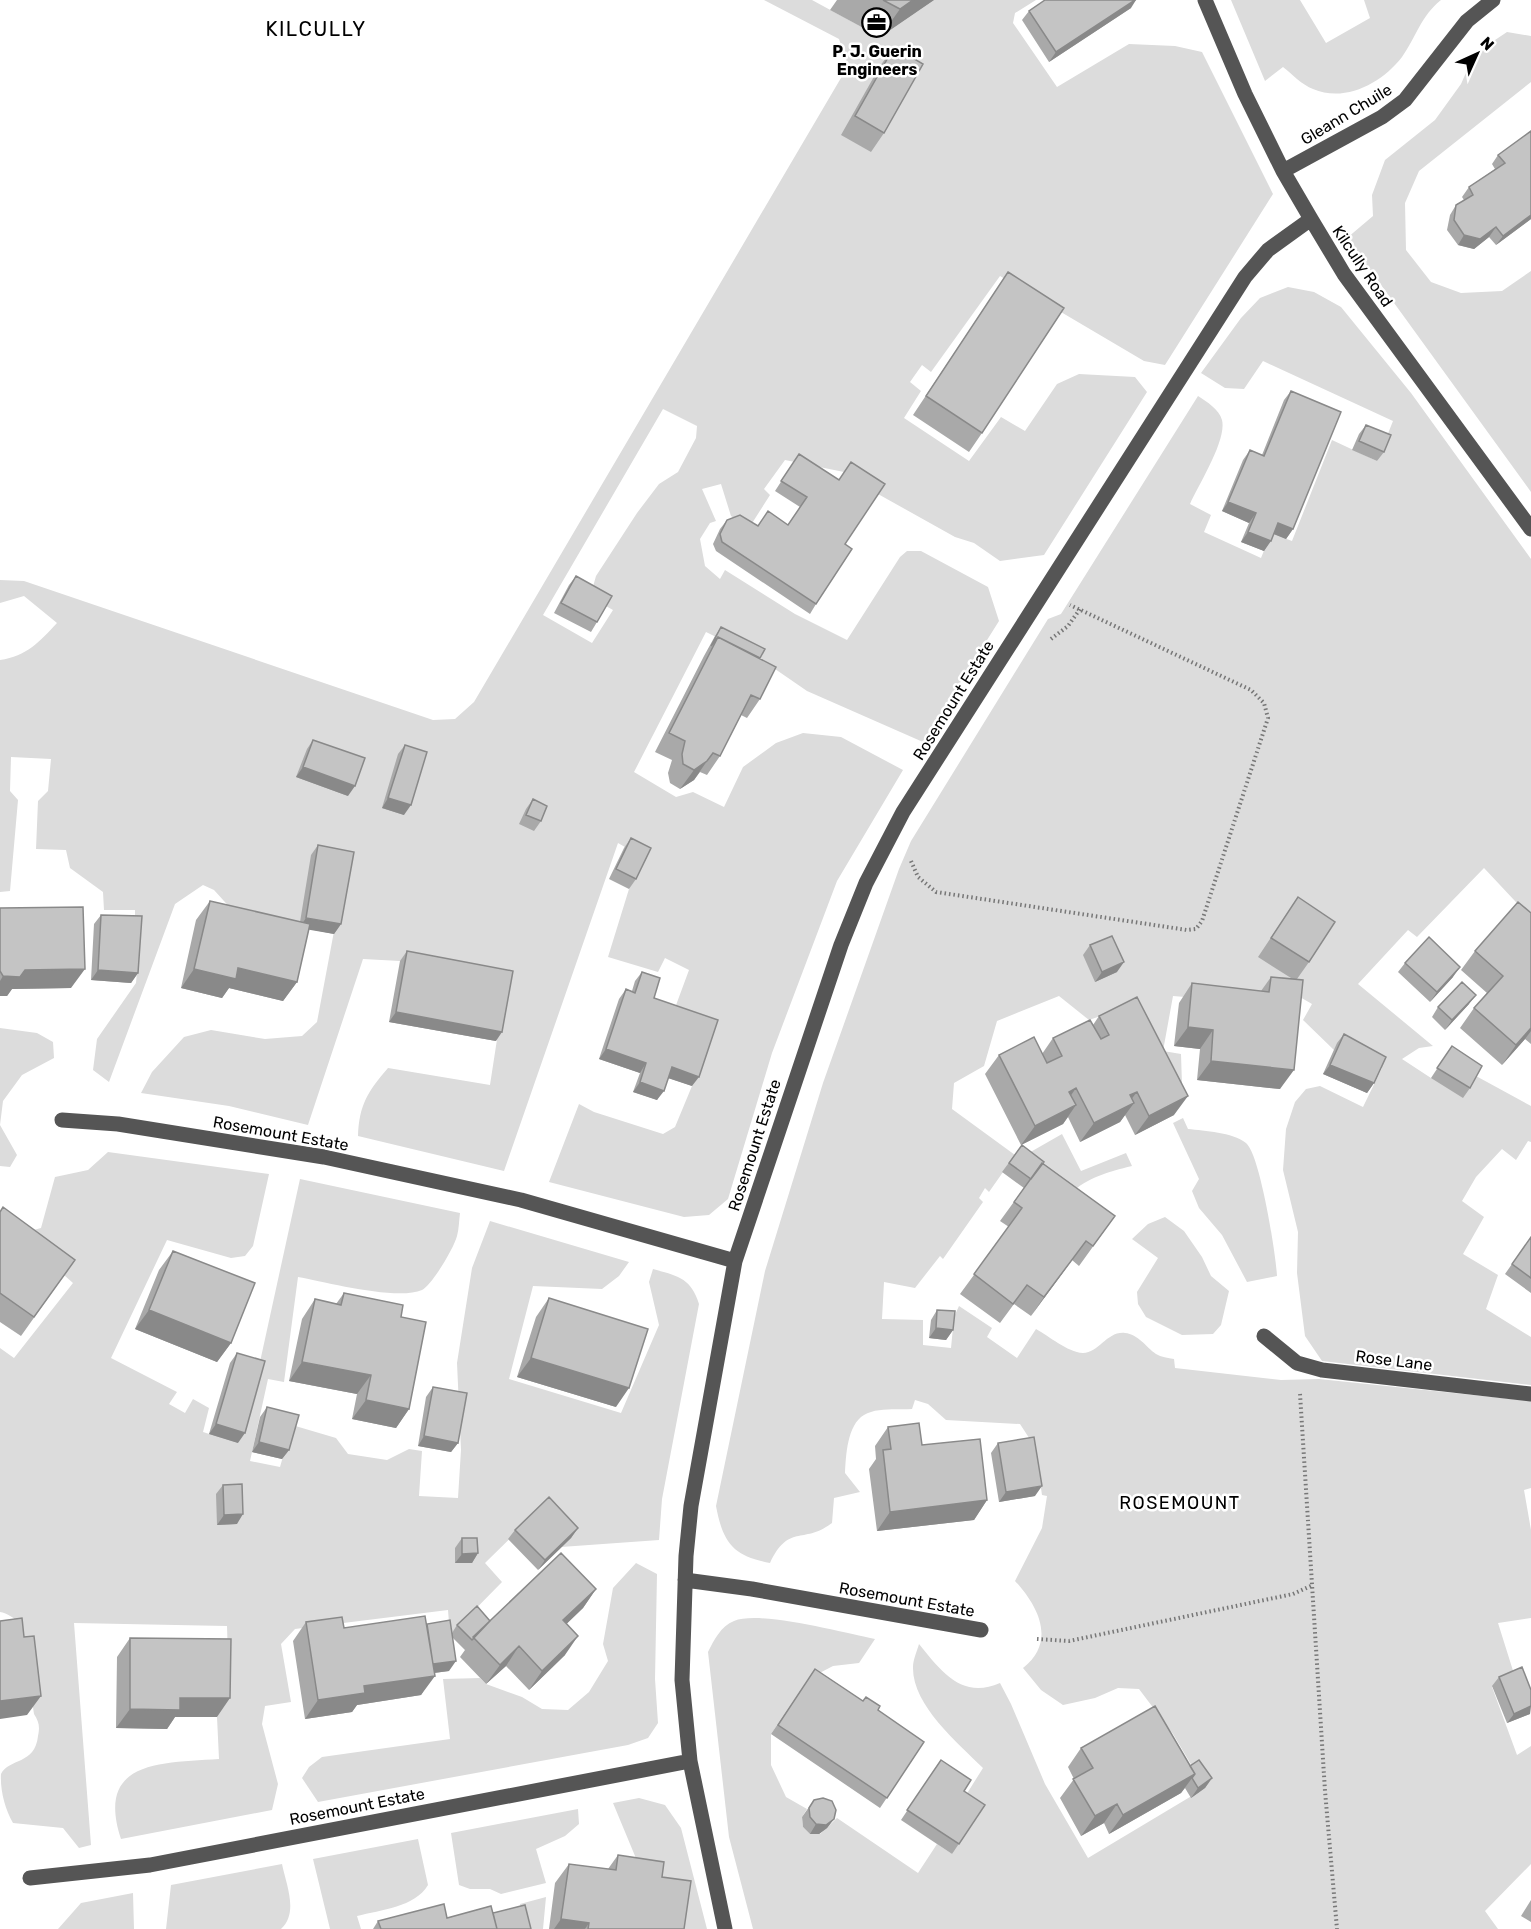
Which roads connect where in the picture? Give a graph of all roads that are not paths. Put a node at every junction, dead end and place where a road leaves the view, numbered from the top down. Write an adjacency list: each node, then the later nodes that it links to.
1 (1204, 0): 3 (street, Kilcully Road)
2 (1493, 0): 3 (street, Gleann Chuile)
3 (1282, 171): 4 (street, Kilcully Road)
4 (1311, 219): 5 (street, Kilcully Road); 7 (street, Rosemount Estate)
5 (1531, 529)
6 (62, 1120): 7 (street, Rosemount Estate)
7 (735, 1261): 10 (street, Rosemount Estate)
8 (1264, 1336): 9 (street, Rose Lane)
9 (1531, 1394)
10 (685, 1580): 11 (street, Rosemount Estate); 12 (street, Rosemount Estate)
11 (981, 1630)
12 (690, 1761): 13 (street, Rosemount Estate); 14 (street, Rosemount Estate)
13 (30, 1878)
14 (726, 1929)

